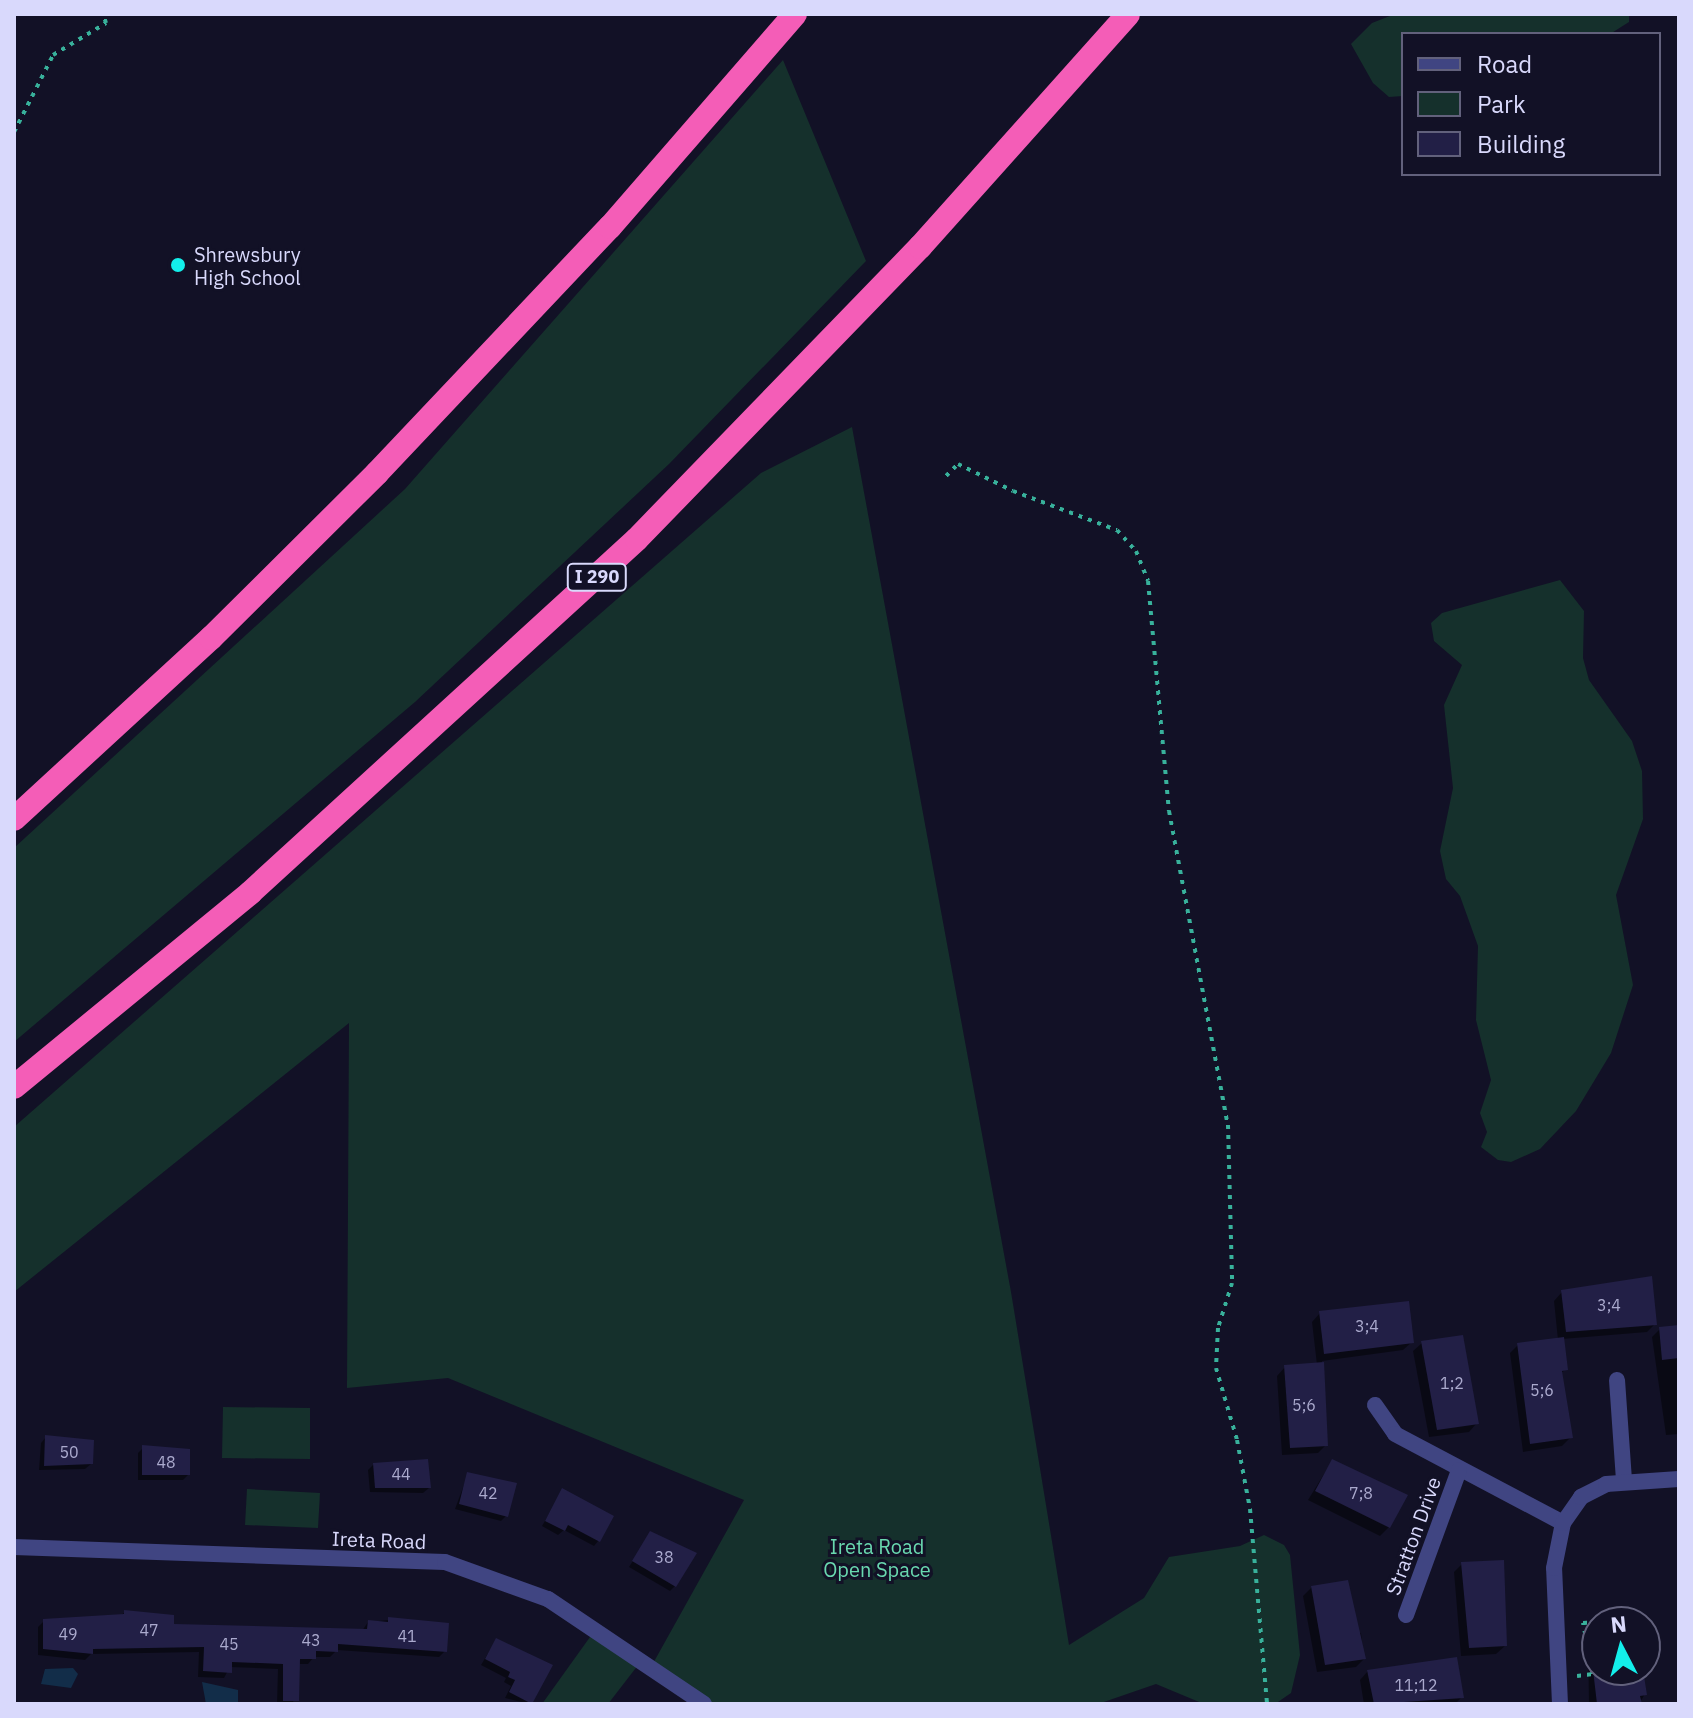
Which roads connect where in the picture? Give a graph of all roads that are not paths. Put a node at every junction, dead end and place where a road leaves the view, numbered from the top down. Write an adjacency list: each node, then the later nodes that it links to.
1 (795, 14): 3 (highway)
2 (1128, 14): 4 (highway, I 290)
3 (14, 819)
4 (14, 1087)
5 (1617, 1380): 9 (street)
6 (1375, 1405): 7 (street, Stratton Drive)
7 (1459, 1470): 10 (street, Stratton Drive); 12 (street, Stratton Drive)
8 (1679, 1479): 9 (street)
9 (1624, 1480): 10 (street)
10 (1563, 1523): 14 (street)
11 (14, 1547): 13 (street, Ireta Road)
12 (1406, 1615)
13 (704, 1704)
14 (1560, 1704)

